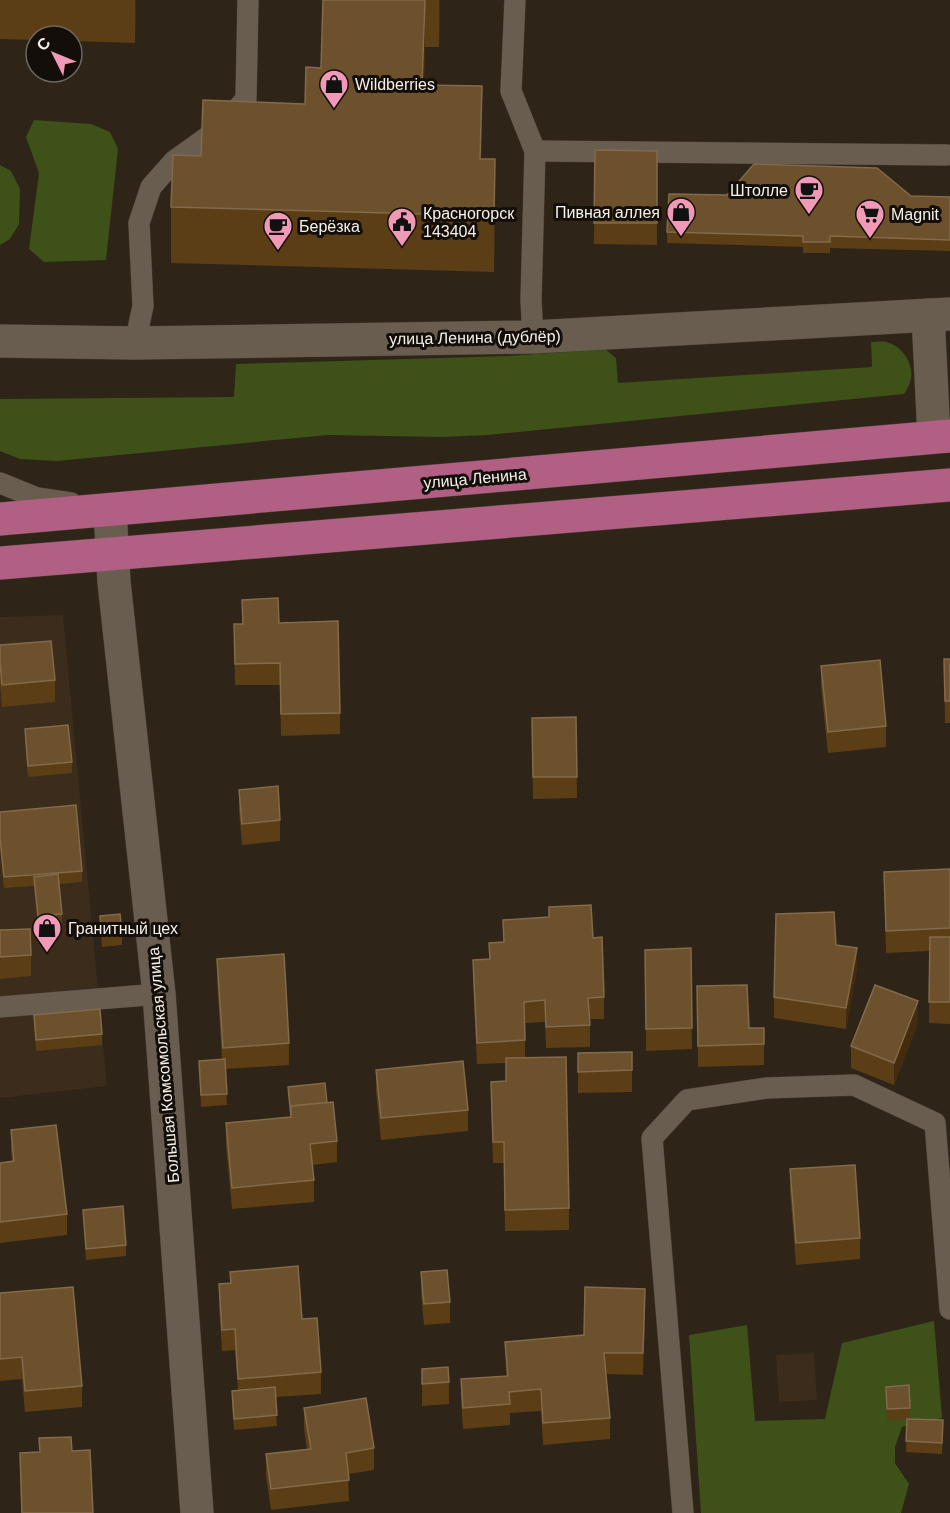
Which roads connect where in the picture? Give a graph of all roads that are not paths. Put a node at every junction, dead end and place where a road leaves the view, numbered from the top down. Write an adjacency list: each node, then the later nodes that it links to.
1 (248, 0): 8 (lane)
2 (515, 0): 3 (lane)
3 (535, 151): 4 (lane); 6 (lane)
4 (947, 155)
5 (939, 314): 6 (street, улица Ленина (дублёр)); 9 (street)
6 (533, 337): 8 (street, улица Ленина (дублёр))
7 (0, 341): 8 (street, улица Ленина (дублёр))
8 (135, 343)
9 (942, 437): 12 (main road, улица Ленина)
10 (0, 483): 12 (lane)
11 (950, 485): 14 (main road)
12 (110, 510): 13 (main road, улица Ленина); 14 (street, Большая Комсомольская улица)
13 (0, 519)
14 (112, 553): 15 (main road); 16 (street, Большая Комсомольская улица)
15 (0, 562)
16 (159, 994): 17 (lane); 19 (street, Большая Комсомольская улица)
17 (0, 1007)
18 (950, 1309): 20 (lane)
19 (197, 1513)
20 (683, 1513)

